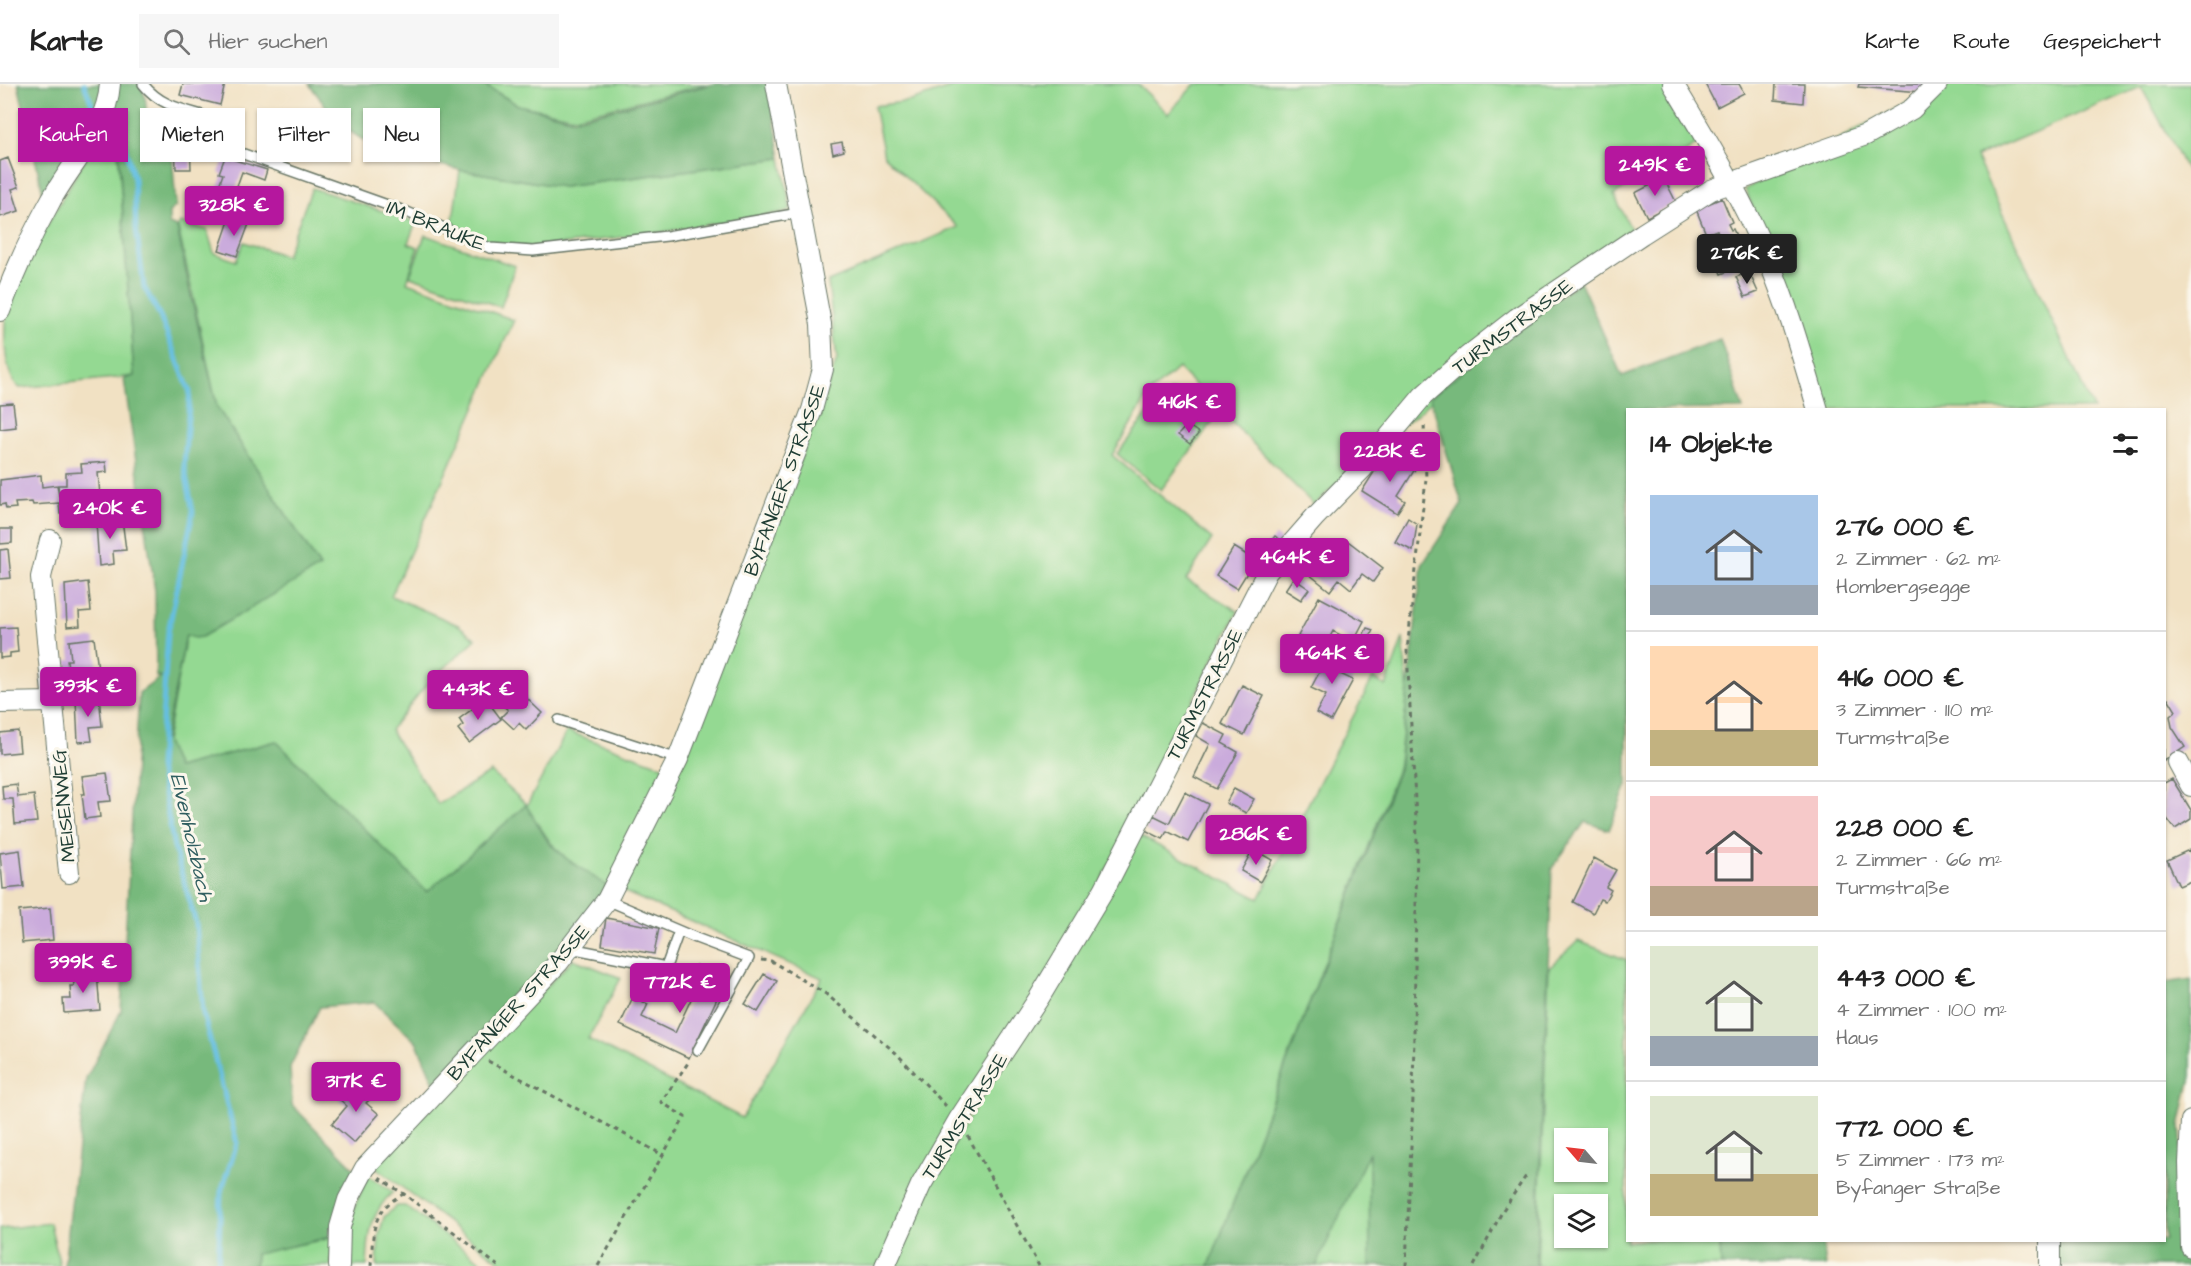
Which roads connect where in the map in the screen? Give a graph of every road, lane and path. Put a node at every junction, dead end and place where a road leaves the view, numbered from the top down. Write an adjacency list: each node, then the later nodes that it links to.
1 (110, 84): 8 (street)
2 (143, 84): 7 (lane, IM BRAUKE)
3 (776, 84): 7 (street, BYFANGER STRASSE)
4 (1673, 84): 6 (street)
5 (1937, 84): 6 (street, TURMSTRASSE)
6 (1732, 183): 9 (street, TURMSTRASSE); 10 (street)
7 (799, 213): 15 (street, BYFANGER STRASSE)
8 (0, 310)
9 (1424, 396): 25 (street, TURMSTRASSE); 39 (path)
10 (1817, 408)
11 (50, 540): 12 (street, MEISENWEG)
12 (54, 702): 13 (street); 18 (street, MEISENWEG)
13 (0, 703)
14 (559, 720): 15 (lane)
15 (678, 759): 19 (street, BYFANGER STRASSE)
16 (2178, 762): 17 (street)
17 (2191, 786)
18 (69, 873)
19 (607, 900): 20 (lane); 21 (street, BYFANGER STRASSE)
20 (679, 931): 21 (lane); 22 (lane)
21 (570, 948): 24 (street, BYFANGER STRASSE)
22 (749, 958): 23 (lane); 25 (path)
23 (698, 1050): 27 (path)
24 (473, 1053): 27 (path); 28 (street, BYFANGER STRASSE)
25 (959, 1119): 37 (street, TURMSTRASSE); 38 (path)
26 (2191, 1122): 32 (street)
27 (663, 1155): 36 (path)
28 (365, 1168): 30 (path); 33 (street, BYFANGER STRASSE)
29 (1526, 1176): 40 (path)
30 (404, 1194): 34 (path); 35 (path)
31 (2050, 1242): 41 (street)
32 (2191, 1247)
33 (339, 1266)
34 (371, 1266)
35 (498, 1266)
36 (598, 1266)
37 (885, 1266)
38 (1040, 1266)
39 (1406, 1266)
40 (1474, 1266)
41 (2050, 1266)

